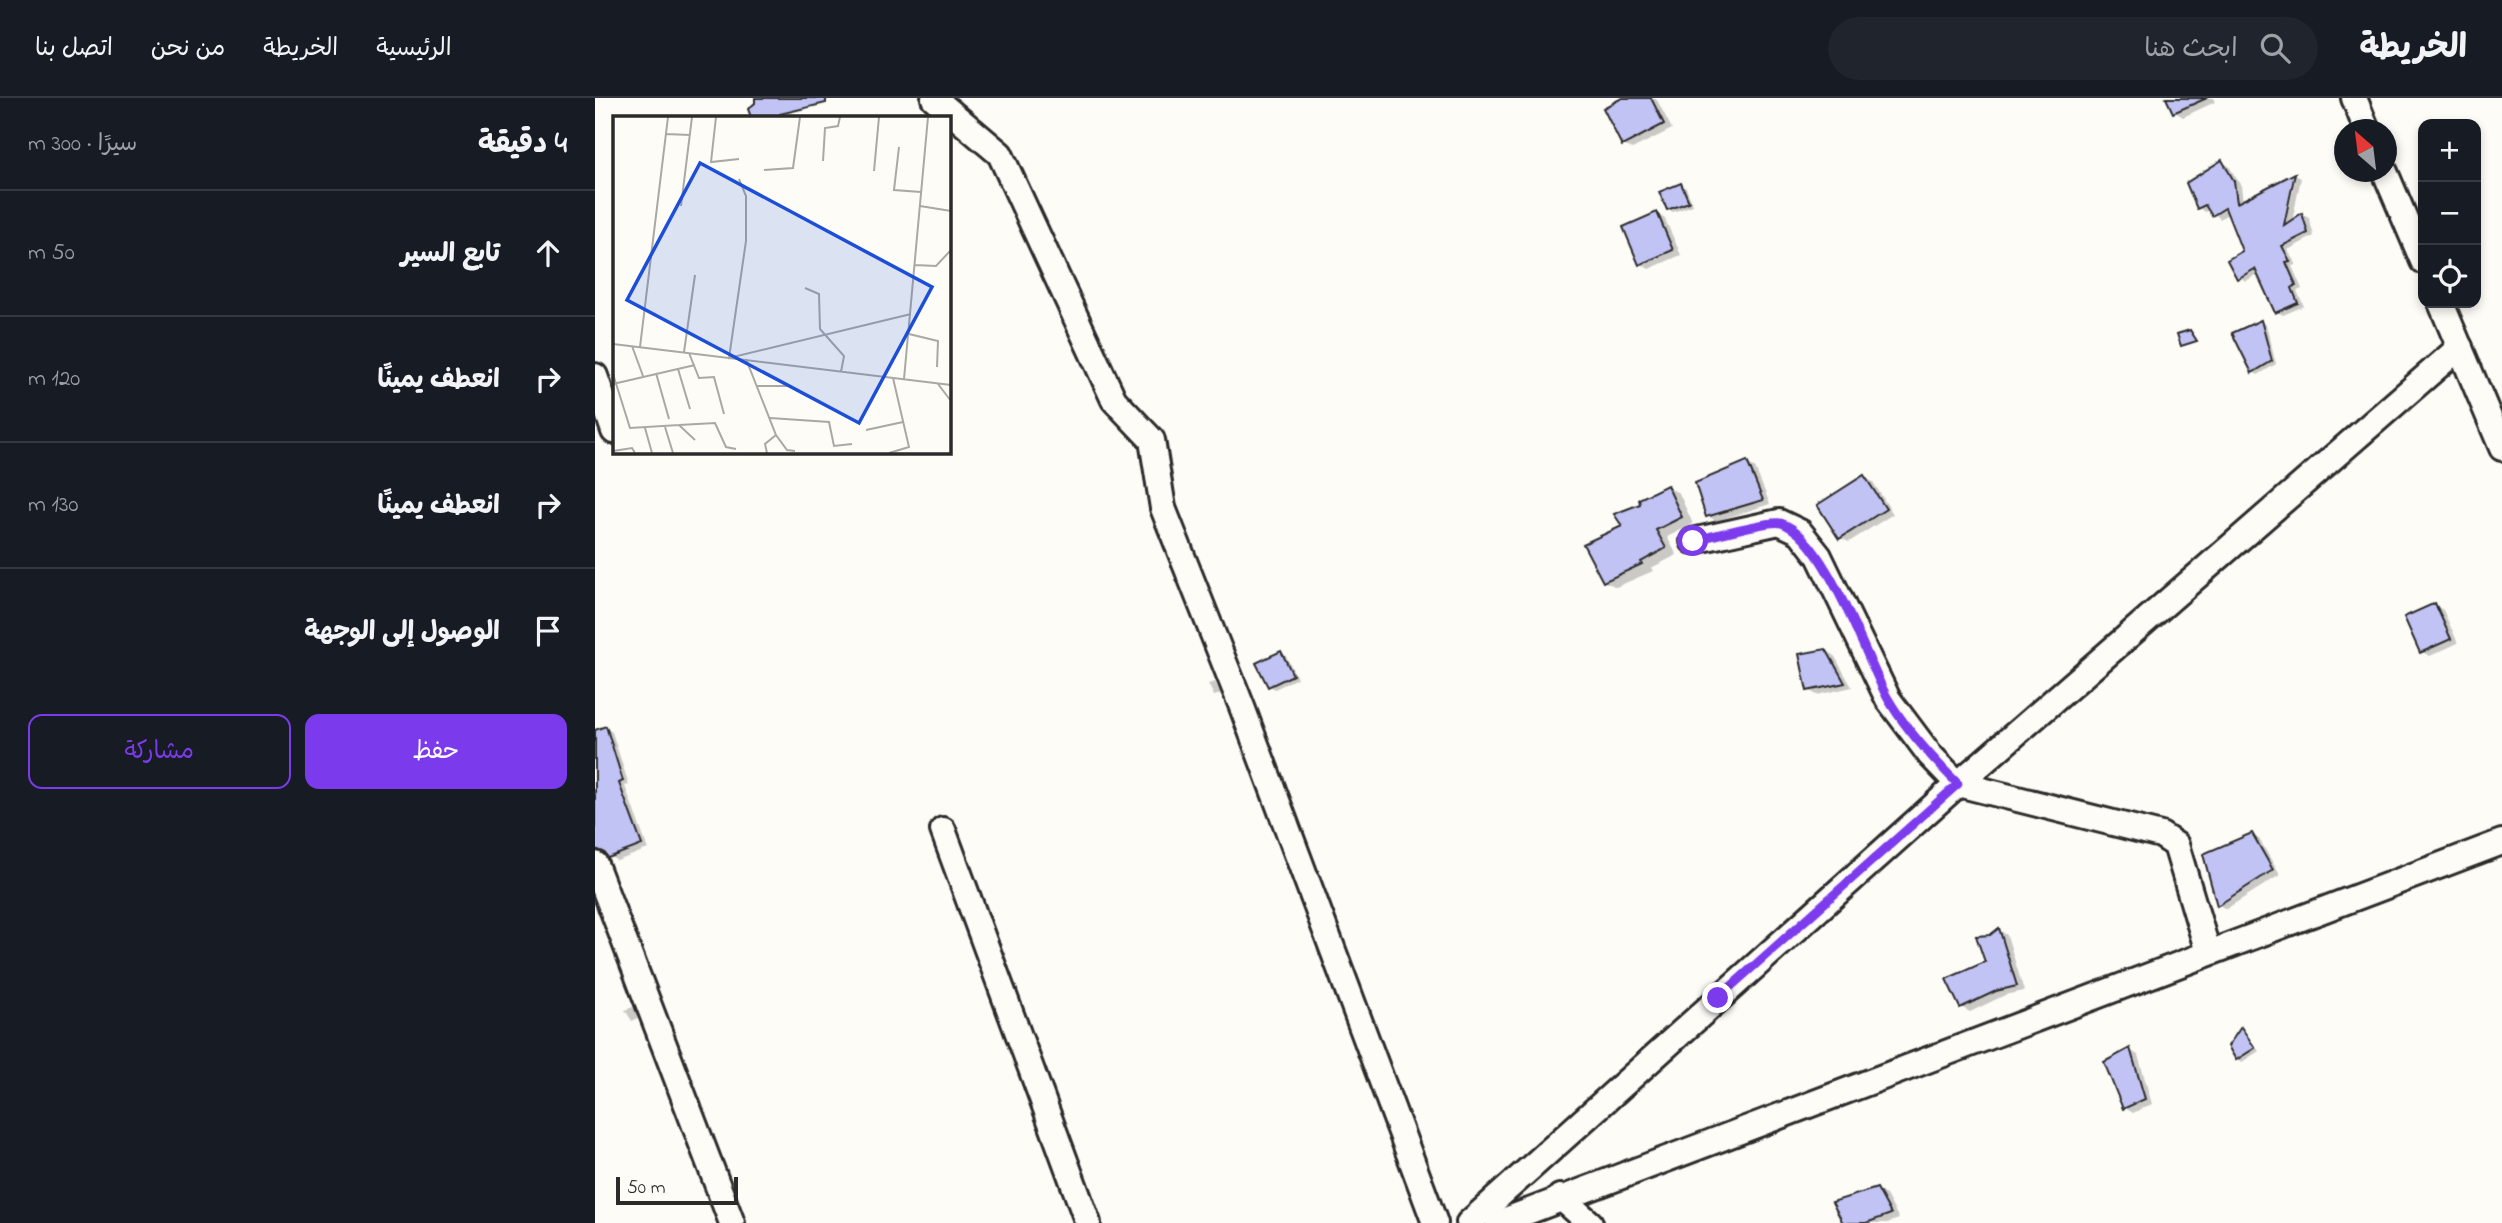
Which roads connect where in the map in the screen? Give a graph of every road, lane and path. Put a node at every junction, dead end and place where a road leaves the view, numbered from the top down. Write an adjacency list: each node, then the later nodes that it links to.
1 (934, 98): 20 (street)
2 (2354, 98): 3 (street)
3 (2363, 119)
4 (2389, 182): 5 (street)
5 (2418, 249)
6 (2443, 308): 7 (street)
7 (2459, 347): 10 (street); 12 (street)
8 (595, 376): 9 (street)
9 (613, 428)
10 (2502, 448)
11 (1693, 541): 12 (street)
12 (1958, 784): 16 (street); 21 (street)
13 (943, 830): 19 (street)
14 (2502, 842): 16 (street)
15 (595, 864): 18 (street)
16 (2208, 953): 17 (street)
17 (1560, 1197): 22 (street); 23 (street)
18 (732, 1223)
19 (1088, 1223)
20 (1435, 1223)
21 (1469, 1223)
22 (1498, 1223)
23 (1590, 1223)

